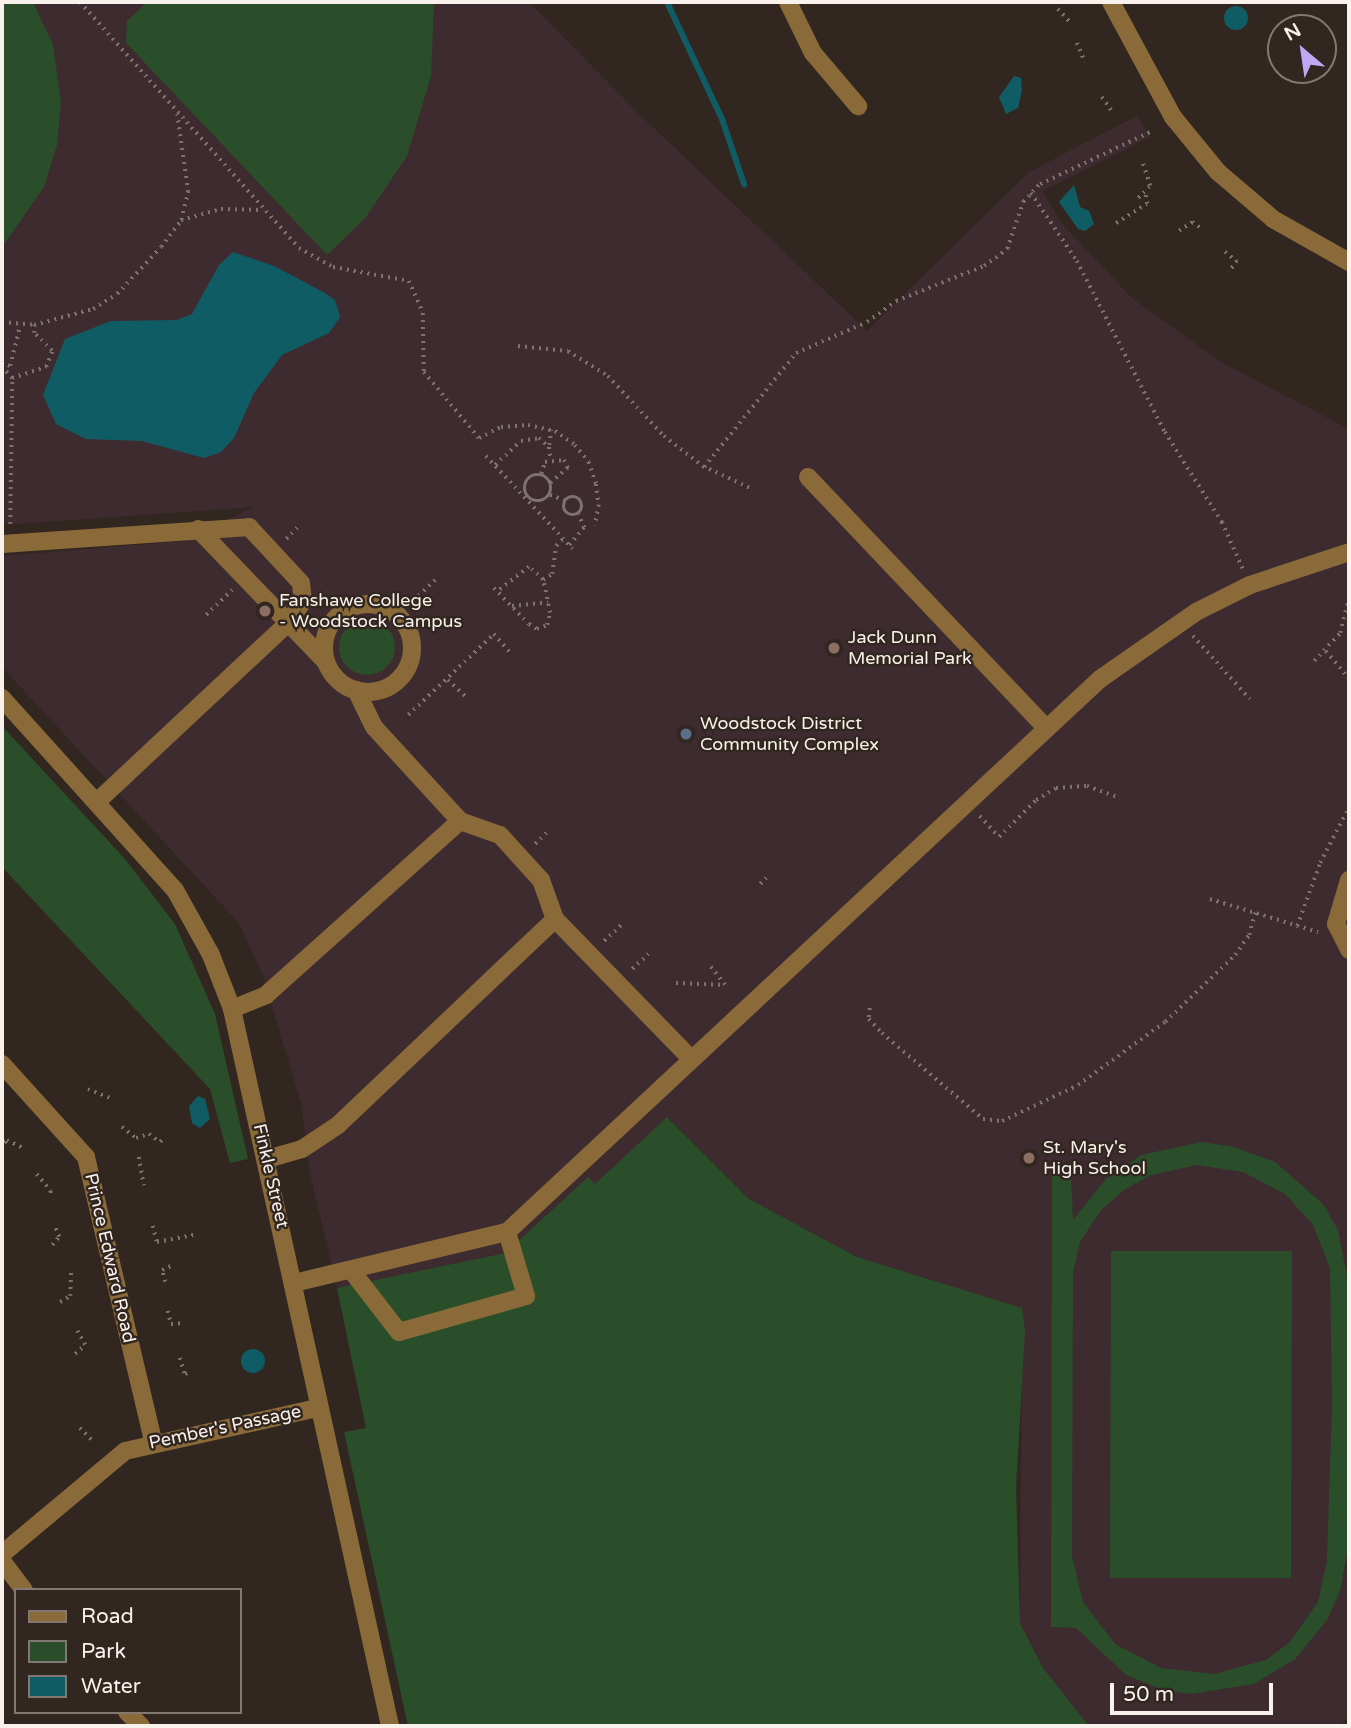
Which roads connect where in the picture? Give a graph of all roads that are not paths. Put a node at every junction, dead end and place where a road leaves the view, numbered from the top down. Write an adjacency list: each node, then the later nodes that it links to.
1 (788, 2): 3 (street)
2 (1111, 2): 4 (street)
3 (858, 106)
4 (1349, 262)
5 (808, 477): 13 (street)
6 (198, 529): 7 (street); 9 (street); 9 (street)
7 (2, 544)
8 (1349, 552): 13 (street)
9 (288, 623): 10 (street); 14 (street)
10 (326, 662): 11 (street); 11 (street)
11 (356, 690): 15 (street)
12 (2, 698): 14 (street, Finkle Street)
13 (1046, 728): 20 (street)
14 (98, 801): 19 (street, Finkle Street)
15 (460, 821): 17 (street); 19 (street)
16 (1349, 880): 18 (street)
17 (555, 919): 20 (street); 22 (street)
18 (1349, 950)
19 (232, 1009): 22 (street, Finkle Street)
20 (690, 1058): 23 (street)
21 (2, 1064): 27 (street, Prince Edward Road)
22 (267, 1159): 25 (street, Finkle Street)
23 (507, 1231): 24 (street); 24 (street)
24 (351, 1270): 25 (street)
25 (294, 1283): 26 (street, Finkle Street)
26 (318, 1408): 27 (street, Pember's Passage); 31 (street, Finkle Street)
27 (153, 1441): 28 (street, Pember's Passage)
28 (2, 1554)
29 (2, 1561): 30 (street)
30 (22, 1588)
31 (390, 1726)

